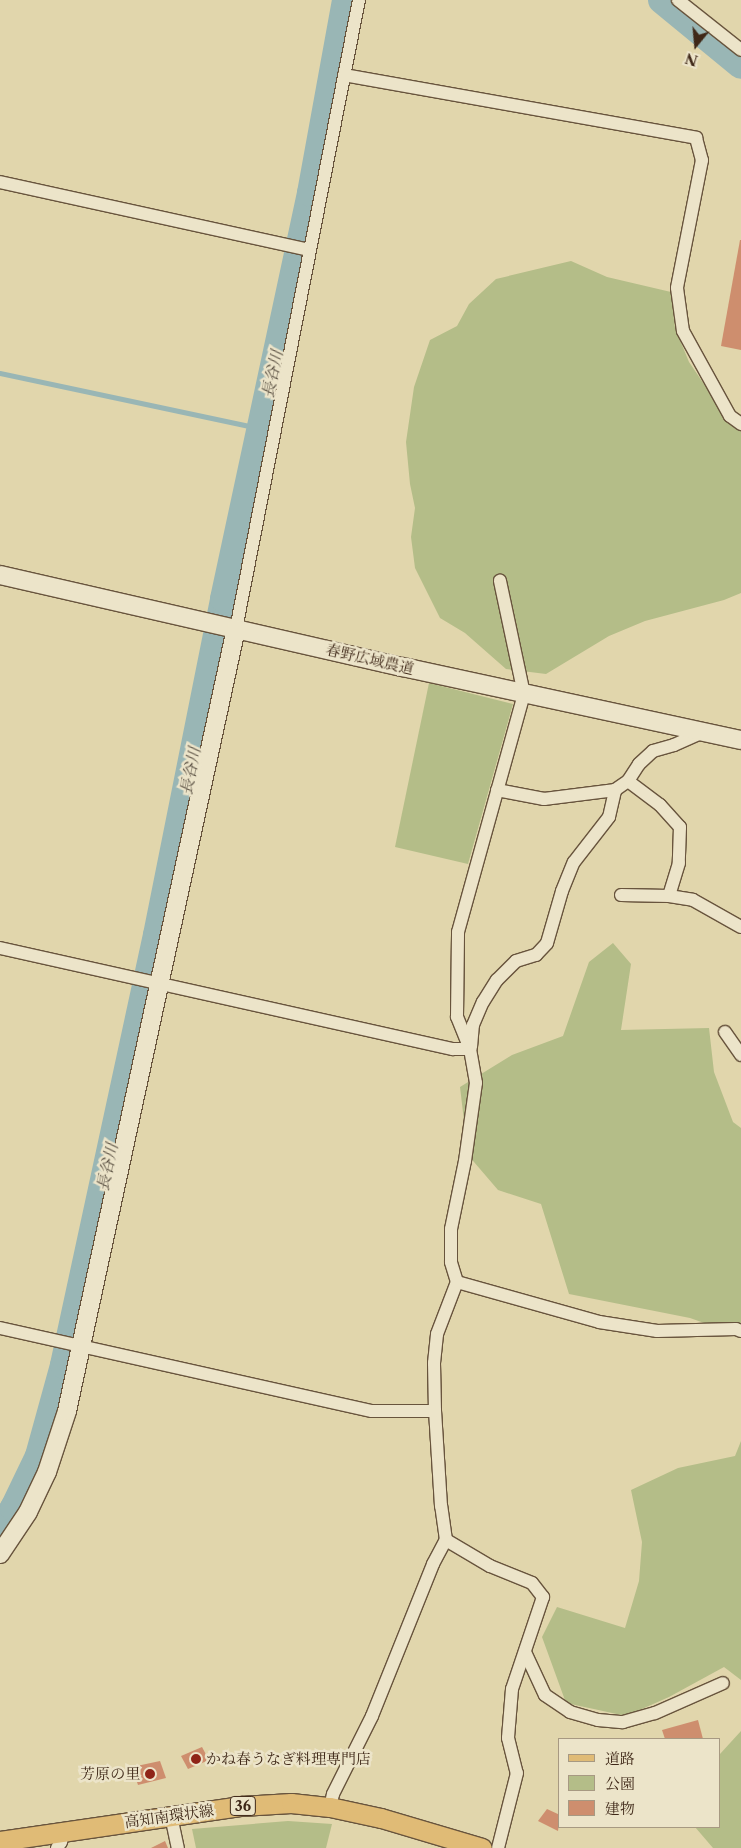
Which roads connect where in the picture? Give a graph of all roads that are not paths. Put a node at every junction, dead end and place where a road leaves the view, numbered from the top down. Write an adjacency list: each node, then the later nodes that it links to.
1 (359, 0): 4 (street)
2 (678, 0): 3 (street)
3 (741, 50)
4 (344, 75): 6 (street); 7 (street)
5 (0, 182): 6 (street)
6 (309, 250): 10 (street)
7 (741, 424)
8 (0, 575): 10 (street, 春野広域農道)
9 (500, 581): 11 (street)
10 (236, 629): 11 (street, 春野広域農道); 21 (street)
11 (524, 694): 12 (street, 春野広域農道); 15 (street)
12 (703, 732): 13 (street, 春野広域農道); 14 (street)
13 (741, 740)
14 (628, 781): 16 (street); 18 (street)
15 (497, 790): 16 (street); 23 (street)
16 (615, 790): 23 (street)
17 (621, 895): 18 (street)
18 (669, 896): 19 (street)
19 (741, 927)
20 (0, 948): 21 (street)
21 (151, 982): 23 (street); 28 (street)
22 (725, 1032): 24 (street)
23 (470, 1049): 25 (street)
24 (741, 1055)
25 (457, 1282): 27 (street); 29 (street)
26 (0, 1328): 28 (street)
27 (741, 1331)
28 (72, 1343): 29 (street); 31 (street)
29 (435, 1411): 30 (street)
30 (446, 1540): 32 (street); 34 (street)
31 (0, 1554)
32 (525, 1652): 33 (street); 40 (street)
33 (723, 1683)
34 (330, 1807): 35 (main road, 高知南環状線 / 36); 39 (main road, 高知南環状線 / 36)
35 (171, 1816): 36 (main road, 高知南環状線 / 36); 38 (street)
36 (60, 1840): 37 (main road, 高知南環状線 / 36)
37 (0, 1841)
38 (178, 1848)
39 (482, 1848)
40 (498, 1848)

